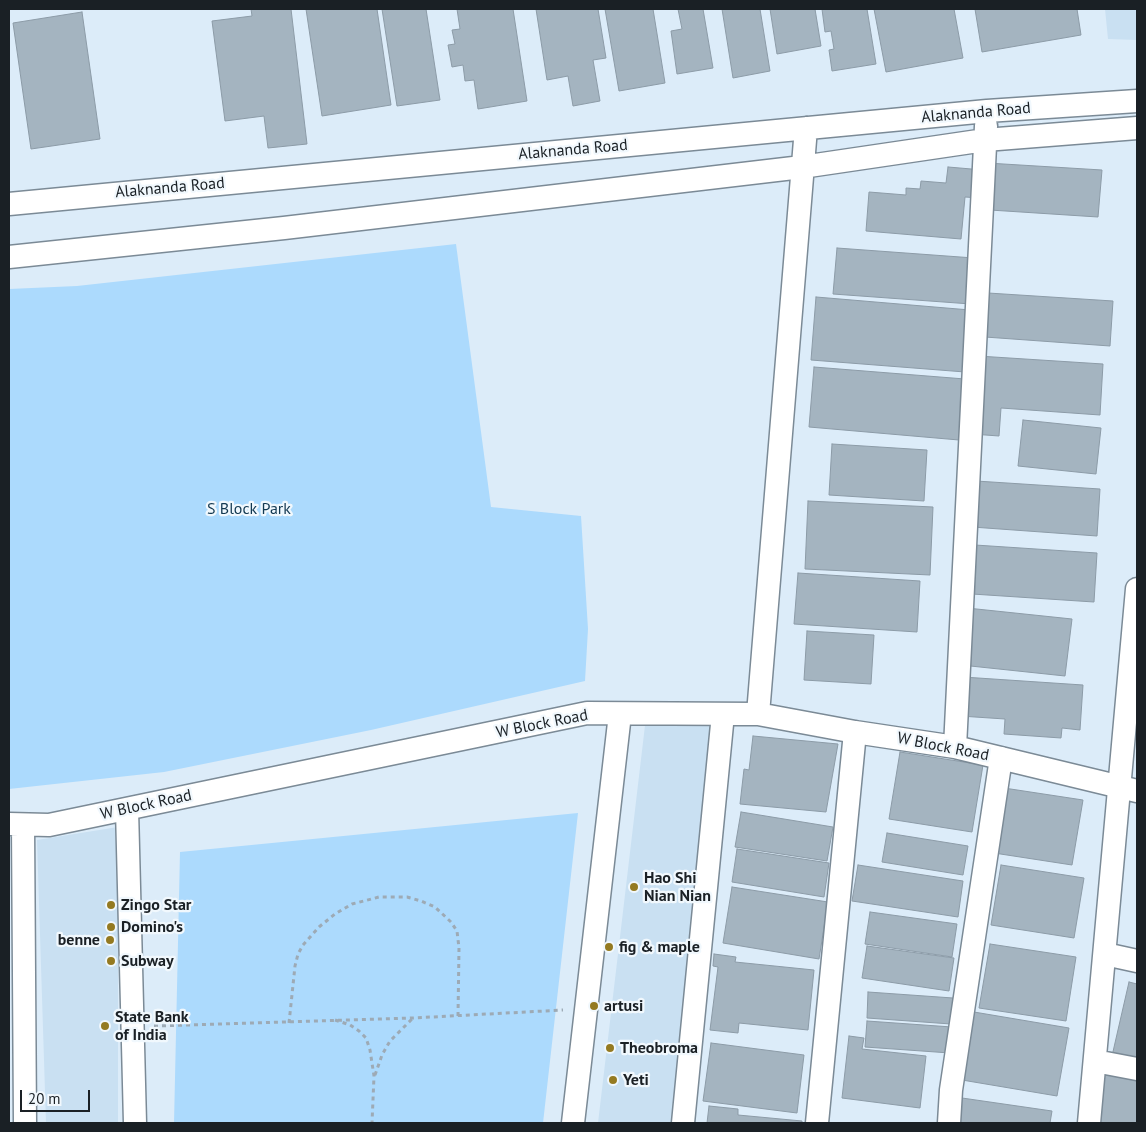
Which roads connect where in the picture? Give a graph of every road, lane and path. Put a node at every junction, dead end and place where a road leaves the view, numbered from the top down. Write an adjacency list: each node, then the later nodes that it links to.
1 (1137, 101): 2 (street, Alaknanda Road)
2 (987, 111): 3 (street, Alaknanda Road); 5 (street)
3 (806, 128): 6 (street); 7 (street, Alaknanda Road)
4 (1137, 128): 5 (street)
5 (986, 140): 6 (street); 14 (street)
6 (802, 167): 8 (street); 12 (street)
7 (9, 204)
8 (9, 257)
9 (1137, 589): 16 (street)
10 (620, 714): 11 (street, W Block Road); 17 (street, W Block Road); 21 (street)
11 (723, 714): 12 (street, W Block Road); 34 (street)
12 (758, 714): 13 (street, W Block Road)
13 (855, 732): 14 (street, W Block Road); 35 (street)
14 (955, 747): 15 (street, W Block Road)
15 (1001, 758): 16 (street, W Block Road); 36 (street)
16 (1128, 789): 19 (street)
17 (127, 809): 18 (street, W Block Road); 26 (street)
18 (16, 825): 30 (street)
19 (1104, 954): 20 (street); 27 (street)
20 (1137, 961)
21 (586, 1009): 22 (path); 33 (street)
22 (458, 1016): 23 (path); 25 (path)
23 (413, 1018): 24 (path); 29 (path)
24 (332, 1019): 25 (path); 29 (path)
25 (289, 1023): 26 (path)
26 (133, 1026): 31 (street)
27 (1095, 1061): 28 (street); 37 (street)
28 (1137, 1069)
29 (374, 1076): 32 (path)
30 (25, 1123)
31 (135, 1123)
32 (372, 1123)
33 (573, 1123)
34 (683, 1123)
35 (817, 1123)
36 (949, 1123)
37 (1090, 1123)

